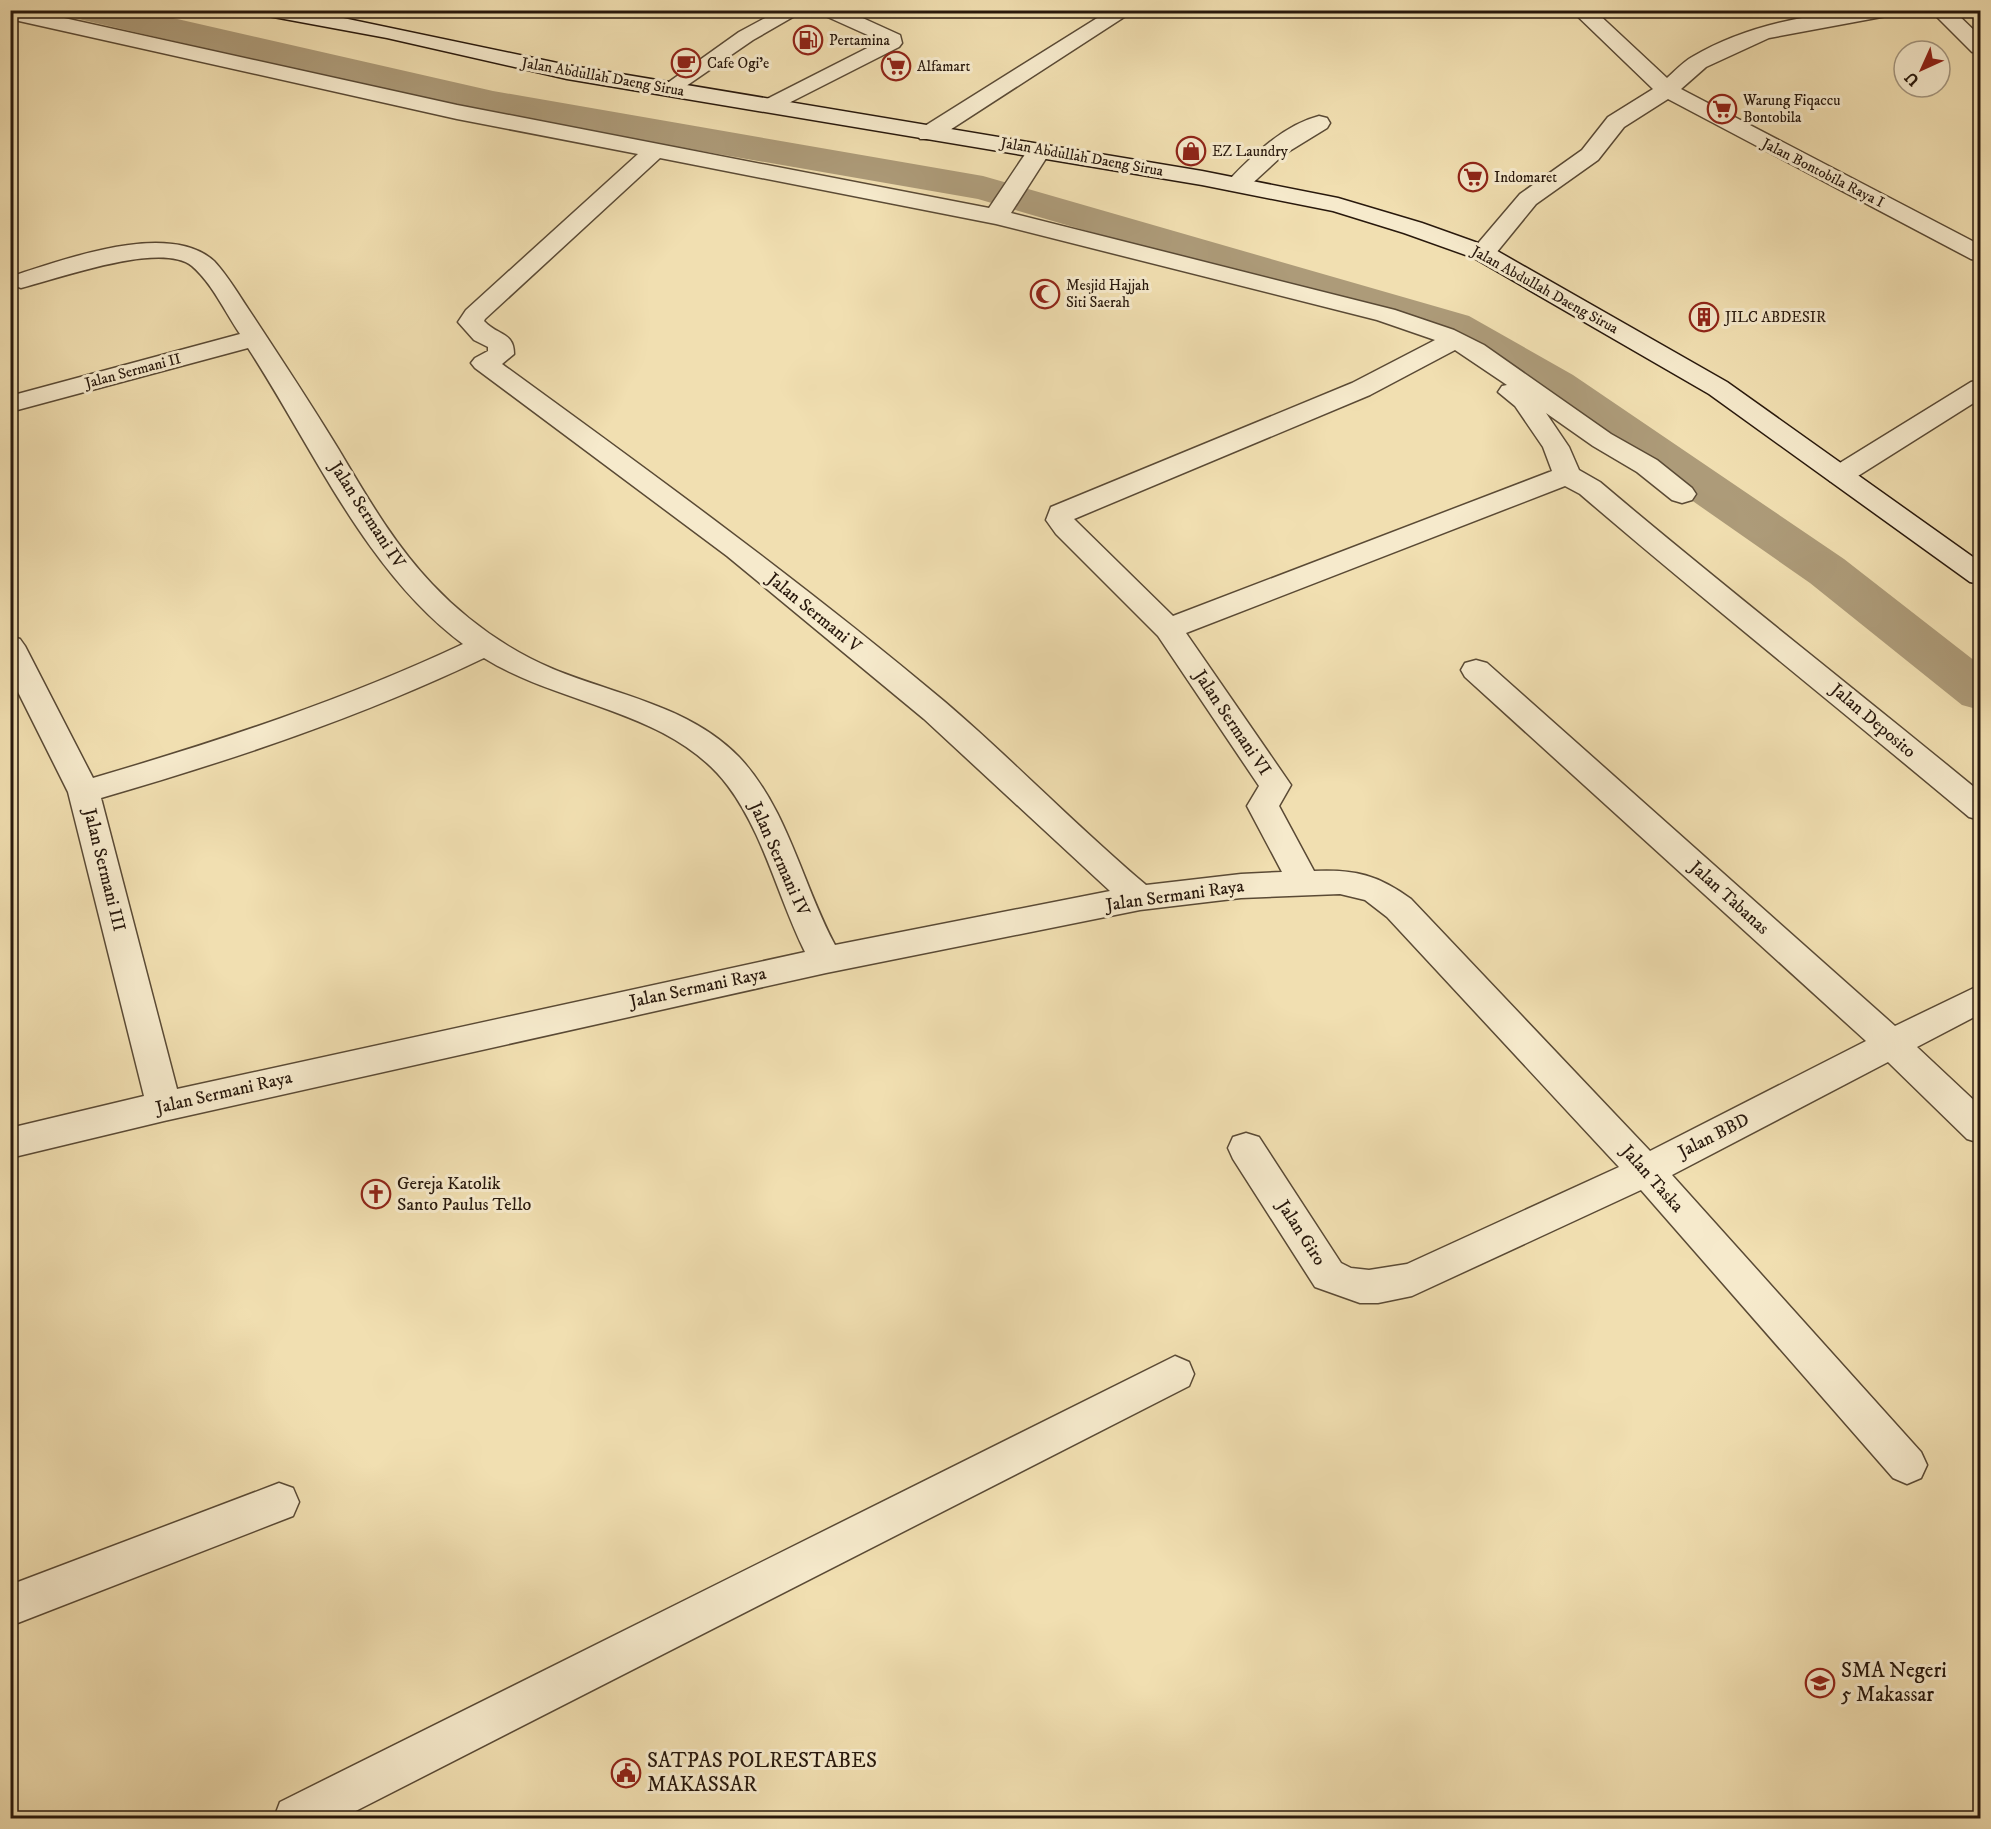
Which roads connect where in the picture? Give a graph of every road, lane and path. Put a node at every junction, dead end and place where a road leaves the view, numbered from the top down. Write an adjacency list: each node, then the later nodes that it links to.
1 (268, 10): 11 (street, Jalan Abdullah Daeng Sirua)
2 (796, 10): 11 (lane)
3 (828, 10): 13 (lane)
4 (1125, 10): 15 (street)
5 (1581, 10): 12 (street, Jalan Bontobila Raya I)
6 (1887, 10): 12 (street)
7 (10, 14): 16 (street)
8 (1947, 16): 9 (street); 10 (street)
9 (1980, 17)
10 (1980, 47)
11 (669, 89): 13 (street, Jalan Abdullah Daeng Sirua)
12 (1667, 90): 20 (street); 21 (street, Jalan Bontobila Raya I)
13 (768, 106): 15 (street, Jalan Abdullah Daeng Sirua)
14 (1319, 123): 18 (street)
15 (928, 134): 17 (street, Jalan Abdullah Daeng Sirua)
16 (657, 149): 19 (street); 40 (street, Jalan Sermani V)
17 (1035, 155): 18 (street, Jalan Abdullah Daeng Sirua); 19 (street)
18 (1237, 185): 20 (street, Jalan Abdullah Daeng Sirua)
19 (1001, 209): 25 (street)
20 (1483, 253): 29 (street, Jalan Abdullah Daeng Sirua)
21 (1980, 254)
22 (21, 281): 24 (street, Jalan Sermani IV)
23 (1393, 337): 25 (street)
24 (255, 338): 27 (street, Jalan Sermani II); 34 (street, Jalan Sermani IV)
25 (1447, 345): 28 (street); 30 (street); 33 (street)
26 (1980, 388): 29 (street)
27 (10, 404)
28 (1647, 466): 30 (street); 31 (street)
29 (1840, 475): 32 (street, Jalan Abdullah Daeng Sirua)
30 (1579, 481): 33 (street); 38 (street, Jalan Deposito)
31 (1682, 494)
32 (1980, 575)
33 (1168, 628): 39 (street, Jalan Sermani VI)
34 (486, 645): 37 (street); 42 (street, Jalan Sermani IV)
35 (10, 646): 37 (street, Jalan Sermani III)
36 (1476, 670): 44 (street, Jalan Tabanas)
37 (84, 792): 45 (street, Jalan Sermani III)
38 (1980, 809)
39 (1304, 882): 40 (street, Jalan Sermani Raya); 41 (street, Jalan Sermani Raya)
40 (1140, 898): 42 (street, Jalan Sermani Raya)
41 (1390, 900): 49 (street, Jalan Taska)
42 (826, 960): 45 (street, Jalan Sermani Raya)
43 (1980, 998): 44 (street, Jalan BBD)
44 (1892, 1044): 46 (street, Jalan Tabanas); 49 (street, Jalan BBD)
45 (164, 1106): 47 (street, Jalan Sermani Raya)
46 (1980, 1128)
47 (10, 1143)
48 (1246, 1148): 50 (street, Jalan Giro)
49 (1646, 1171): 50 (street, Jalan BBD); 52 (street, Jalan Taska)
50 (1443, 1263)
51 (1175, 1374): 55 (street)
52 (1907, 1465)
53 (279, 1502): 54 (street)
54 (10, 1606)
55 (296, 1818)

